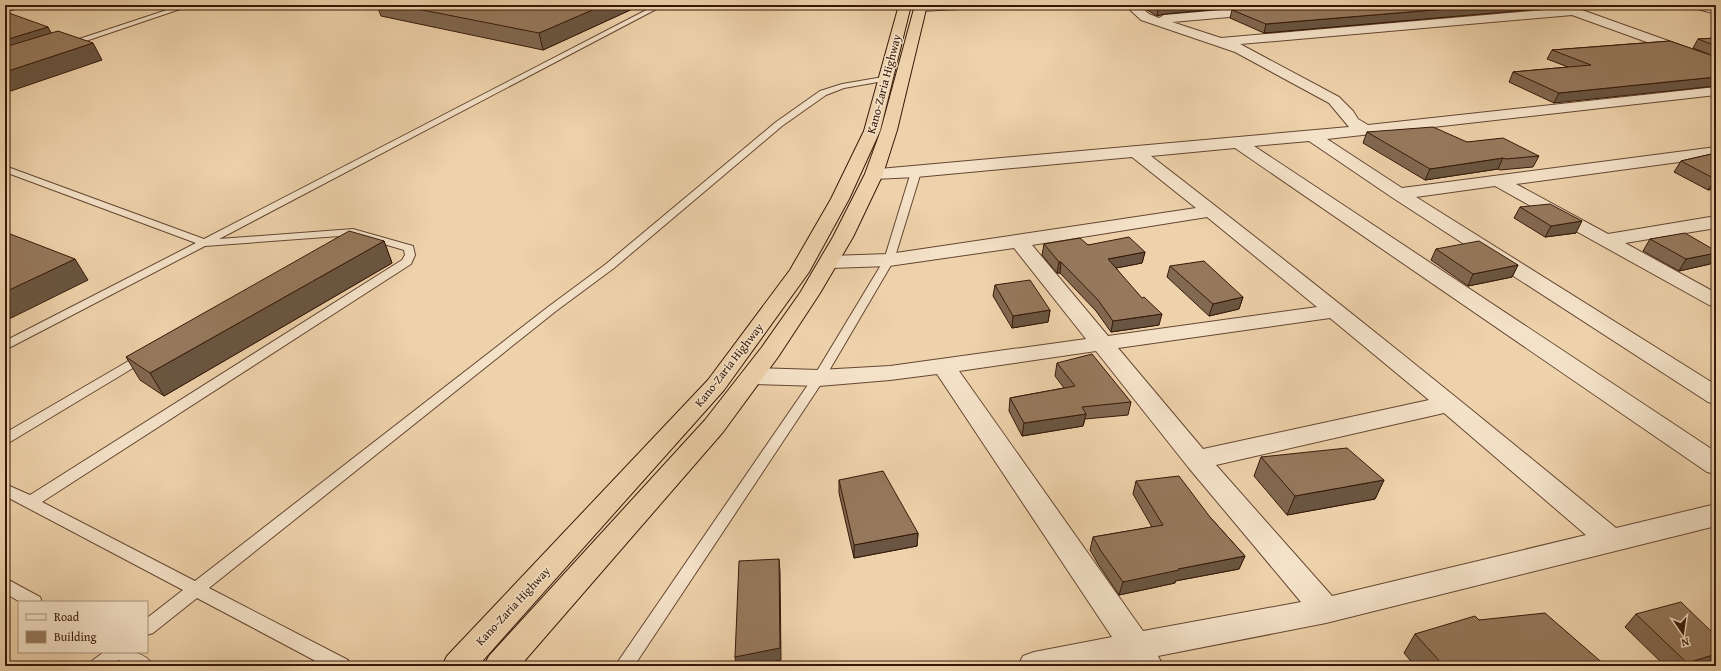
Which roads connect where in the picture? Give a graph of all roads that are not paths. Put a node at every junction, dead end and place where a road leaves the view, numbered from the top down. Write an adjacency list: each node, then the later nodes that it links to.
1 (25, 5): 10 (lane)
2 (189, 5): 15 (lane)
3 (661, 5): 34 (lane)
4 (958, 5): 9 (street)
5 (1131, 5): 13 (street)
6 (1321, 5): 13 (street)
7 (1557, 5): 12 (street)
8 (1698, 5): 11 (street)
9 (916, 6): 17 (highway, Kano-Zaria Highway); 26 (highway, Kano-Zaria Highway)
10 (5, 10)
11 (1716, 10)
12 (1573, 11): 14 (street); 16 (street)
13 (1153, 20): 14 (street)
14 (1223, 42): 19 (street)
15 (64, 45)
16 (1716, 63)
17 (886, 78): 56 (lane); 66 (highway, Kano-Zaria Highway)
18 (1716, 91): 19 (street)
19 (1365, 130): 20 (street)
20 (1312, 136): 21 (street); 28 (street)
21 (1237, 142): 22 (street); 50 (street)
22 (1136, 152): 25 (street); 29 (street)
23 (1716, 152): 27 (street)
24 (5, 169): 34 (lane)
25 (916, 172): 26 (street); 36 (lane)
26 (874, 174): 37 (highway, Kano-Zaria Highway)
27 (1498, 181): 28 (street); 32 (street)
28 (1399, 194): 46 (street)
29 (1212, 211): 33 (street); 39 (street)
30 (1716, 222): 32 (street)
31 (353, 232): 34 (lane); 35 (lane); 52 (lane)
32 (1607, 240): 38 (street)
33 (1019, 242): 36 (street); 40 (street)
34 (206, 243): 41 (lane)
35 (333, 244)
36 (889, 260): 37 (street); 45 (lane)
37 (830, 262): 44 (highway, Kano-Zaria Highway)
38 (1716, 301)
39 (1333, 311): 40 (street); 47 (street)
40 (1101, 343): 43 (street); 49 (street)
41 (5, 346)
42 (155, 350): 48 (lane)
43 (943, 365): 45 (street); 62 (street)
44 (752, 376): 45 (street); 67 (highway, Kano-Zaria Highway)
45 (819, 378): 68 (lane)
46 (1716, 396)
47 (1450, 404): 49 (street); 54 (street)
48 (5, 439)
49 (1197, 460): 58 (street)
50 (1716, 465)
51 (5, 488): 52 (lane)
52 (31, 502): 56 (lane)
53 (1716, 515): 54 (street)
54 (1611, 540): 58 (street)
55 (5, 585): 57 (lane)
56 (195, 588): 59 (lane); 65 (lane)
57 (32, 601)
58 (1326, 610): 62 (street)
59 (148, 627)
60 (116, 653): 63 (lane)
61 (122, 653): 64 (lane)
62 (1141, 656): 69 (street)
63 (99, 666)
64 (144, 666)
65 (342, 666)
66 (458, 666)
67 (500, 666)
68 (624, 666)
69 (1034, 666)

